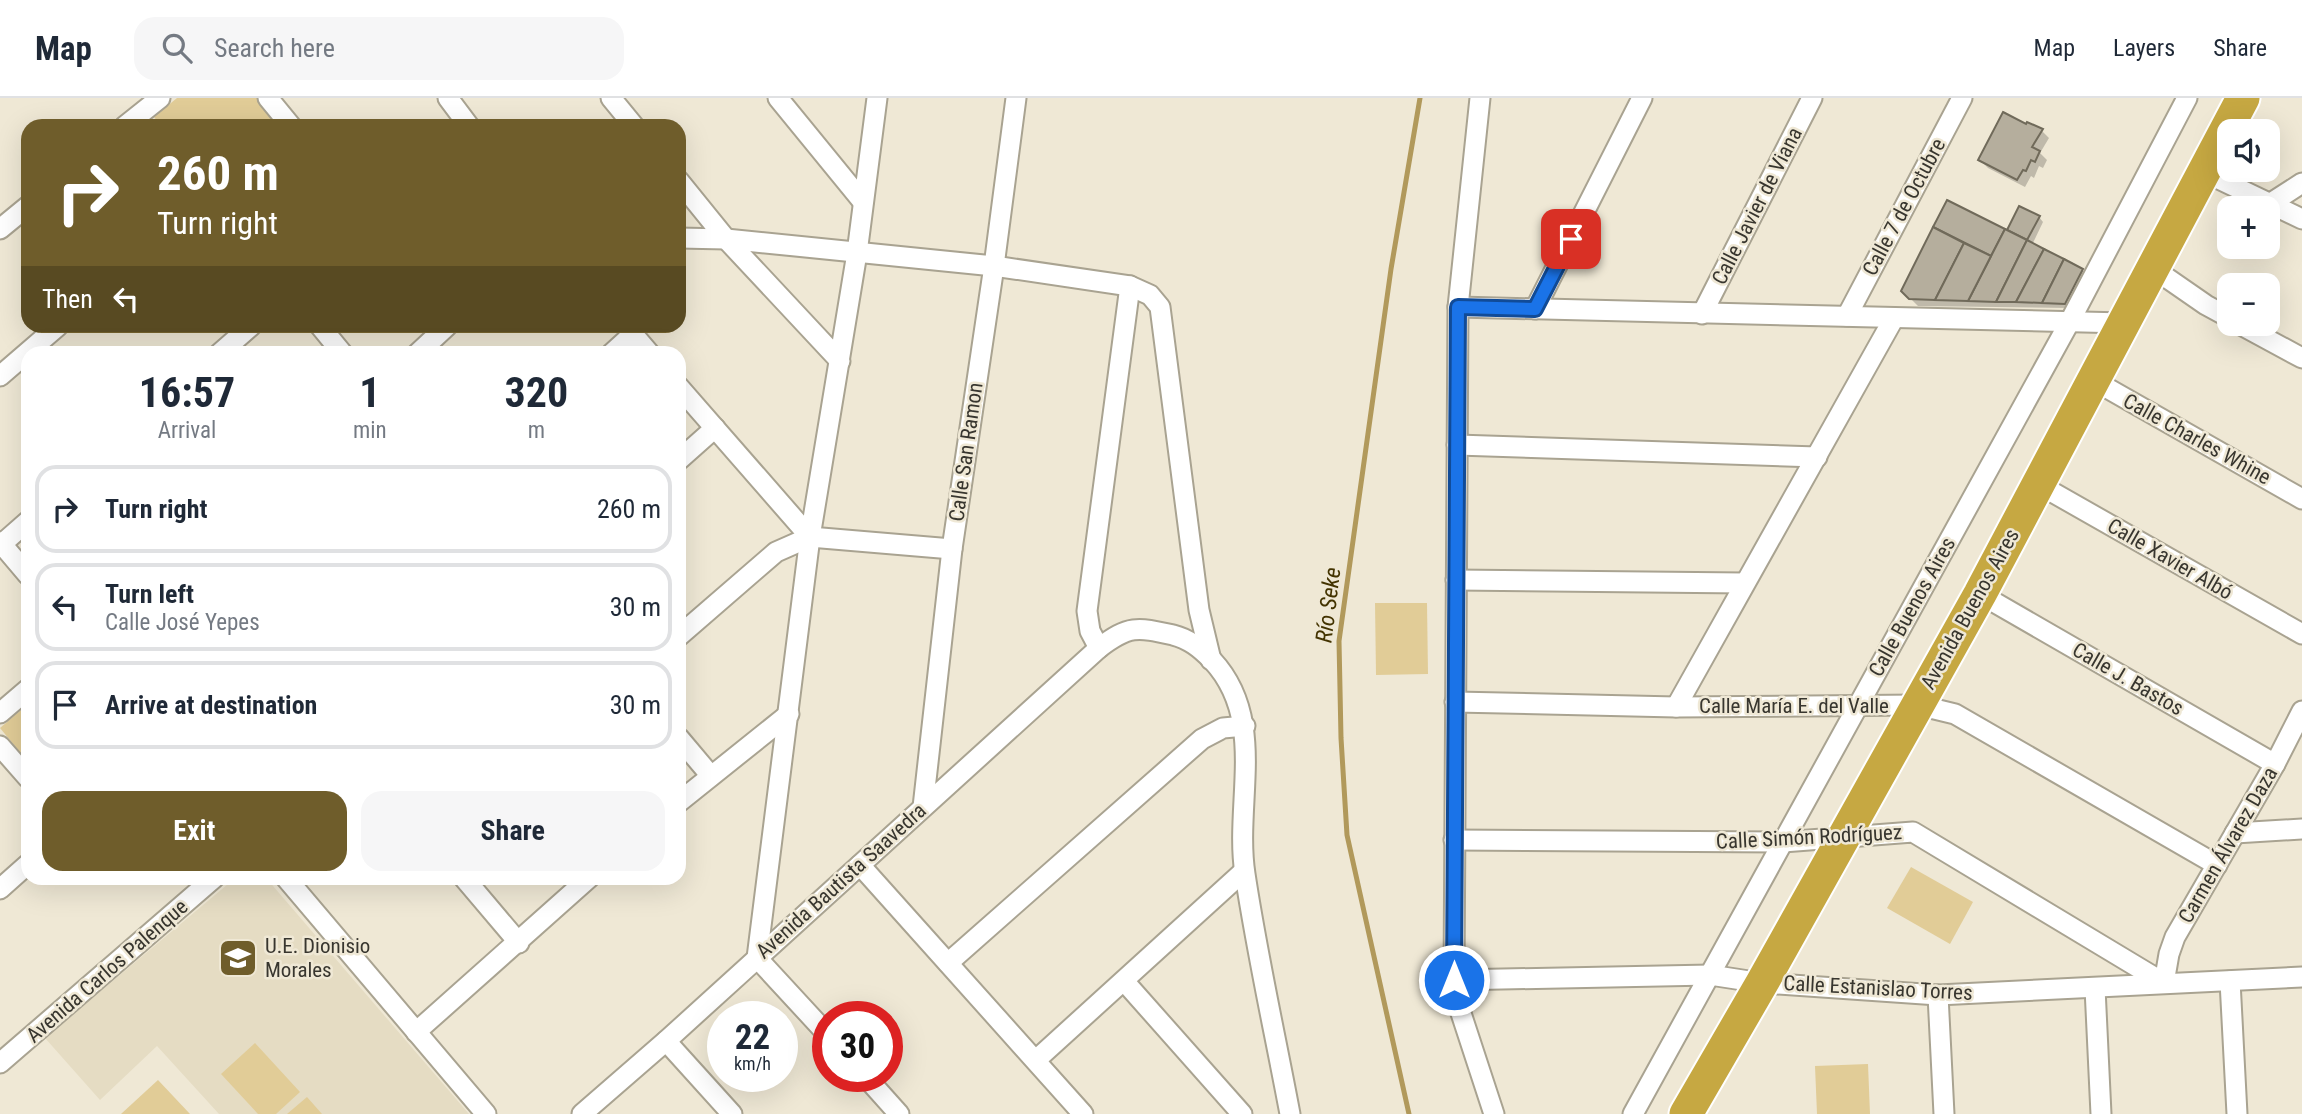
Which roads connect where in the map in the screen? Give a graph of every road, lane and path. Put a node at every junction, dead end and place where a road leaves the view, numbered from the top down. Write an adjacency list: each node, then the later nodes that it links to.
1 (160, 98): 14 (street)
2 (268, 98): 15 (street)
3 (448, 98): 16 (street)
4 (611, 98): 17 (street)
5 (778, 98): 23 (street)
6 (877, 98): 23 (street)
7 (1016, 98): 31 (street, Calle San Ramon)
8 (1480, 98): 34 (street)
9 (1643, 98): 35 (street)
10 (1812, 98): 37 (street, Calle Javier de Viana)
11 (1962, 98): 38 (street, Calle 7 de Octubre)
12 (2187, 98): 40 (street, Calle Buenos Aires)
13 (2243, 98): 18 (highway, Avenida Buenos Aires)
14 (141, 119)
15 (284, 119)
16 (464, 119)
17 (628, 119)
18 (2204, 172): 21 (street); 32 (highway, Avenida Buenos Aires)
19 (2302, 183): 22 (street)
20 (686, 190): 29 (street)
21 (2256, 196)
22 (2280, 197)
23 (863, 202): 30 (street)
24 (2280, 208): 26 (street)
25 (21, 211): 27 (street)
26 (2302, 219)
27 (2, 223)
28 (686, 238): 29 (street)
29 (726, 239): 30 (street); 51 (street)
30 (857, 253): 31 (street); 51 (street)
31 (994, 266): 33 (street); 64 (street, Calle San Ramon)
32 (2154, 269): 36 (street); 41 (highway, Avenida Buenos Aires)
33 (1130, 286): 71 (street); 72 (street)
34 (1458, 307): 35 (street); 56 (street)
35 (1535, 309): 37 (street)
36 (2217, 311)
37 (1702, 314): 38 (street)
38 (1847, 316): 39 (street)
39 (1894, 318): 40 (street); 58 (street)
40 (2069, 323): 41 (street); 76 (street, Calle Buenos Aires)
41 (2124, 323): 53 (highway, Avenida Buenos Aires)
42 (50, 333): 46 (street)
43 (243, 333): 47 (street)
44 (440, 333): 48 (street)
45 (2261, 336): 50 (street)
46 (35, 346)
47 (228, 346)
48 (426, 346)
49 (21, 358): 52 (street)
50 (2302, 358)
51 (840, 360): 62 (street)
52 (0, 376)
53 (2093, 380): 59 (highway, Avenida Buenos Aires); 60 (street, Calle Charles Whine)
54 (686, 395): 55 (street)
55 (715, 428): 57 (street); 62 (street)
56 (1457, 445): 58 (street); 66 (street)
57 (686, 454)
58 (1817, 457): 67 (street)
59 (2038, 484): 68 (highway, Avenida Buenos Aires); 70 (street, Calle Xavier Albó)
60 (2302, 499)
61 (21, 527): 63 (street)
62 (810, 537): 64 (street); 69 (street); 80 (street)
63 (1, 543): 65 (street)
64 (952, 549): 88 (street, Calle San Ramon)
65 (21, 567)
66 (1456, 580): 67 (street); 74 (street)
67 (1744, 583): 77 (street)
68 (1980, 594): 75 (highway, Avenida Buenos Aires); 84 (street, Calle J. Bastos)
69 (686, 630)
70 (2302, 634)
71 (1099, 648): 72 (street, Avenida Bautista Saavedra); 88 (street, Avenida Bautista Saavedra)
72 (1211, 660): 81 (street)
73 (21, 695): 79 (street)
74 (1455, 702): 77 (street, Calle María E. del Valle); 92 (street)
75 (1919, 705): 76 (street, Calle María E. del Valle); 91 (highway, Avenida Buenos Aires); 95 (street, Calle María E. del Valle)
76 (1857, 706): 77 (street, Calle María E. del Valle); 93 (street, Calle Buenos Aires)
77 (1676, 707)
78 (2302, 711): 84 (street, Carmen Álvarez Daza)
79 (0, 713)
80 (789, 714): 86 (street); 104 (street)
81 (1245, 726): 97 (street); 105 (street)
82 (0, 746): 85 (street)
83 (686, 746): 86 (street)
84 (2275, 764): 90 (street, Carmen Álvarez Daza)
85 (21, 770)
86 (711, 776): 87 (street)
87 (686, 796)
88 (923, 807): 94 (street, Avenida Bautista Saavedra)
89 (2302, 829): 90 (street)
90 (2235, 833): 95 (street, Carmen Álvarez Daza)
91 (1841, 839): 93 (street, Calle Simón Rodríguez); 111 (highway, Avenida Buenos Aires); 112 (street, Calle Simón Rodríguez)
92 (1454, 840): 93 (street, Calle Simón Rodríguez); 108 (street)
93 (1783, 842): 106 (street, Calle Buenos Aires)
94 (860, 865): 104 (street, Avenida Bautista Saavedra); 105 (street)
95 (2217, 865): 112 (street, Carmen Álvarez Daza)
96 (21, 870): 102 (street)
97 (1244, 871): 109 (street); 127 (street)
98 (206, 885): 119 (street, Avenida Carlos Palenque)
99 (292, 885): 116 (street)
100 (470, 885): 103 (street)
101 (581, 885): 103 (street)
102 (0, 889)
103 (519, 943): 116 (street)
104 (757, 957): 115 (street); 117 (street, Avenida Bautista Saavedra)
105 (948, 963): 118 (street)
106 (1710, 975): 108 (street, Calle Estanislao Torres); 111 (street, Calle Estanislao Torres); 129 (street, Calle Buenos Aires)
107 (2302, 977): 110 (street, Calle Estanislao Torres)
108 (1454, 980): 128 (street)
109 (1124, 981): 118 (street); 126 (street)
110 (2230, 981): 112 (street, Calle Estanislao Torres); 133 (street)
111 (1762, 983): 114 (street, Calle Estanislao Torres); 130 (highway, Avenida Buenos Aires)
112 (2164, 983): 113 (street, Calle Estanislao Torres)
113 (2095, 988): 114 (street, Calle Estanislao Torres); 132 (street)
114 (1938, 995): 131 (street)
115 (812, 1017)
116 (416, 1032): 121 (street)
117 (666, 1041): 122 (street, Avenida Bautista Saavedra); 123 (street)
118 (1036, 1060): 125 (street)
119 (0, 1063)
120 (879, 1092): 124 (street)
121 (486, 1114)
122 (582, 1114)
123 (732, 1114)
124 (899, 1114)
125 (1083, 1114)
126 (1242, 1114)
127 (1290, 1114)
128 (1494, 1114)
129 (1633, 1114)
130 (1686, 1114)
131 (1944, 1114)
132 (2101, 1114)
133 (2237, 1114)

